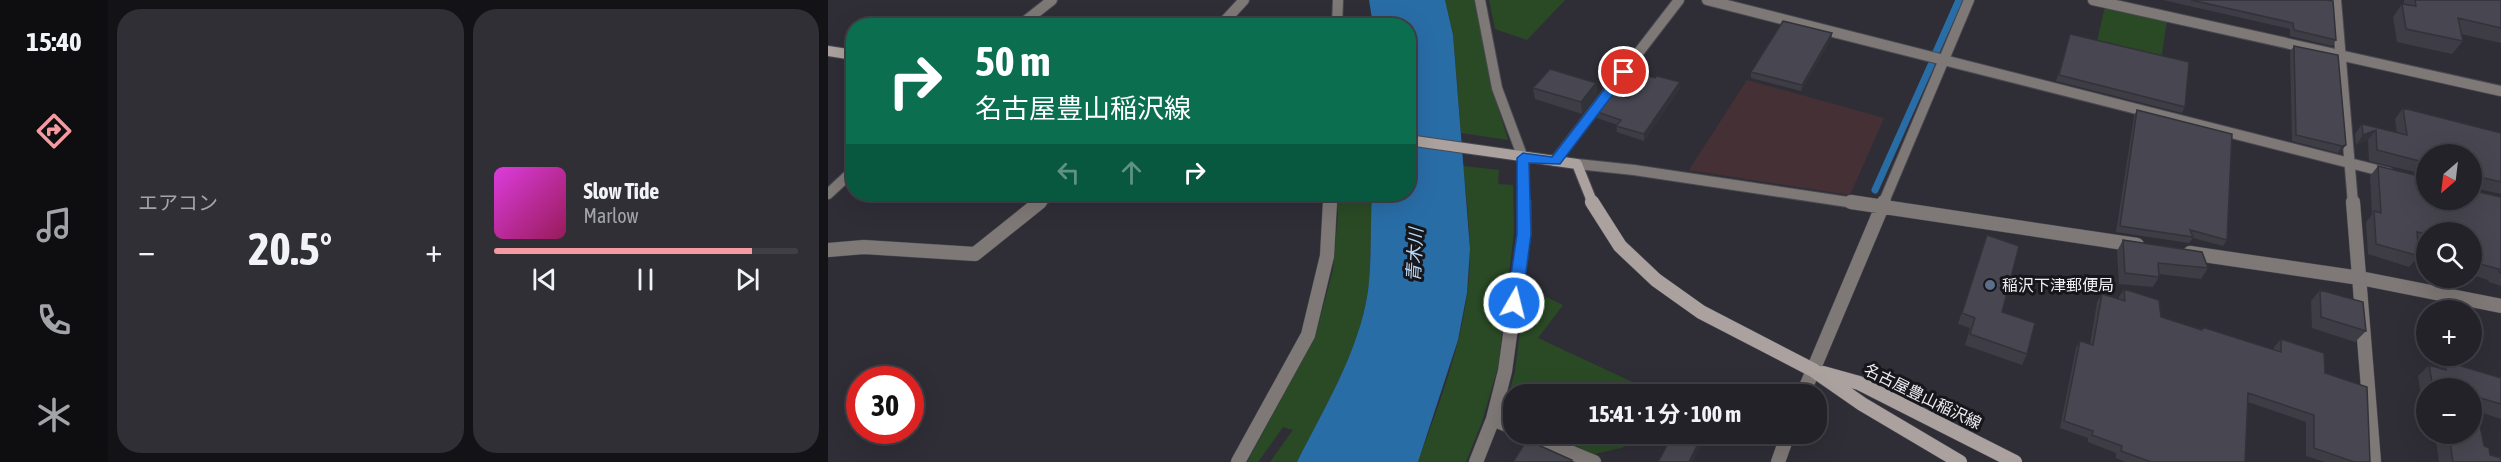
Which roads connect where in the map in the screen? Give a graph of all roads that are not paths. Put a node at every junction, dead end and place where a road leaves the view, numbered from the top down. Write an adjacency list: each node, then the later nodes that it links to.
1 (1052, 0): 10 (street)
2 (1244, 0): 11 (street)
3 (1338, 0): 12 (street)
4 (1480, 0): 19 (street)
5 (1679, 0): 20 (street)
6 (1707, 0): 16 (street)
7 (1970, 0): 16 (street)
8 (2093, 0): 15 (street)
9 (2336, 0): 15 (street)
10 (1029, 18)
11 (1227, 18)
12 (1337, 18)
13 (828, 51): 14 (main road)
14 (846, 54)
15 (2341, 55): 17 (street); 21 (street)
16 (1945, 59): 21 (street); 28 (street)
17 (2501, 91)
18 (1416, 141): 19 (main road)
19 (1523, 158): 20 (main road); 36 (street)
20 (1555, 161): 22 (main road)
21 (2349, 163): 24 (street); 32 (street)
22 (1577, 164): 28 (street); 34 (main road, 名古屋豊山稲沢線)
23 (846, 177): 25 (street)
24 (2405, 177)
25 (828, 194)
26 (1042, 201): 30 (street)
27 (1330, 201): 40 (street)
28 (1883, 208): 29 (street); 34 (street)
29 (2155, 248)
30 (828, 250)
31 (2176, 251): 32 (street)
32 (2360, 278): 33 (street); 46 (street)
33 (2501, 306)
34 (1813, 370): 35 (street); 44 (main road, 名古屋豊山稲沢線); 45 (main road, 名古屋豊山稲沢線)
35 (1807, 384)
36 (1493, 419): 37 (street); 41 (street)
37 (1503, 423)
38 (1550, 444): 42 (street)
39 (1784, 444): 43 (street)
40 (1238, 462)
41 (1476, 462)
42 (1594, 462)
43 (1778, 462)
44 (1960, 462)
45 (2015, 462)
46 (2374, 462)

